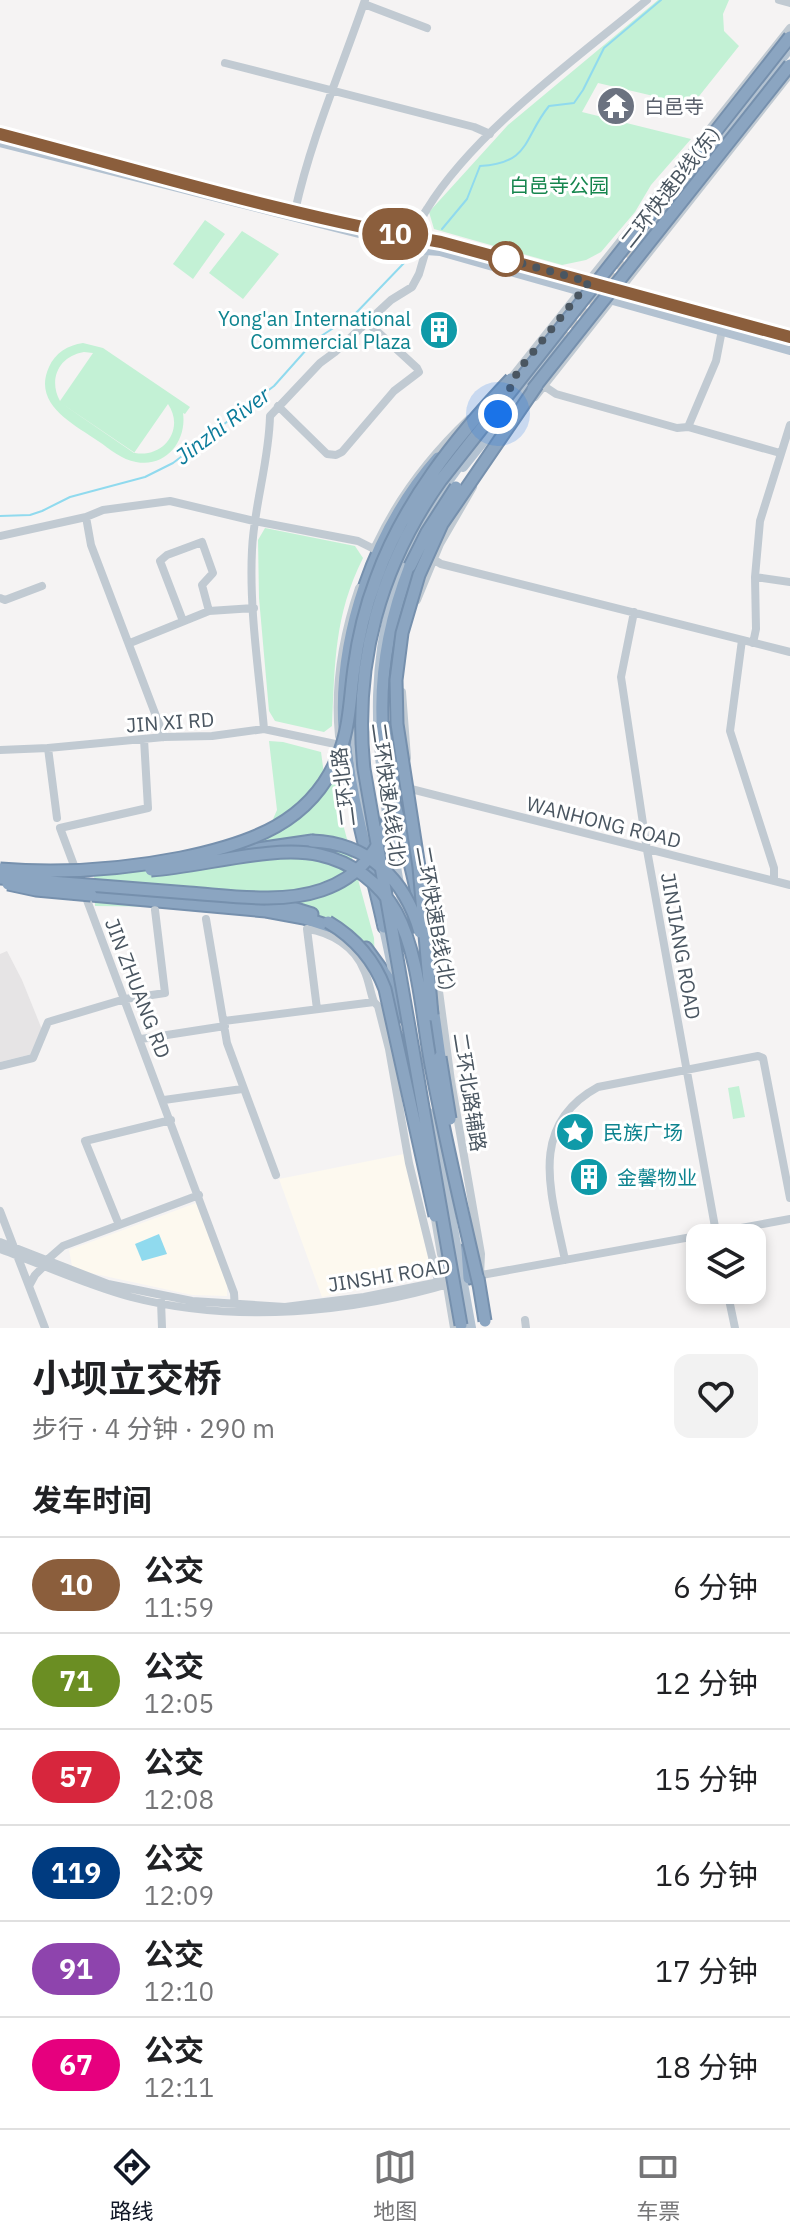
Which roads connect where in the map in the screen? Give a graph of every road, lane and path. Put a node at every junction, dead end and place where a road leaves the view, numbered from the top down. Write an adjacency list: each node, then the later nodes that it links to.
1 (647, 0): 15 (street)
2 (779, 0): 4 (street)
3 (364, 2): 5 (street); 13 (street)
4 (790, 3)
5 (427, 28)
6 (790, 28): 18 (street)
7 (790, 37): 30 (highway, bridge)
8 (790, 48): 17 (main road)
9 (790, 54): 17 (main road)
10 (225, 63): 13 (street)
11 (790, 65): 33 (highway, 二环快速B线(东), bridge)
12 (790, 74): 20 (street)
13 (331, 90): 15 (street); 19 (street)
14 (0, 134): 19 (main road)
15 (490, 134): 21 (street)
16 (0, 142): 24 (main road)
17 (706, 158): 18 (street); 20 (street); 22 (main road)
18 (659, 193): 23 (street)
19 (295, 211): 21 (main road)
20 (681, 212): 25 (street)
21 (416, 238): 26 (main road)
22 (638, 242)
23 (618, 244): 25 (street); 26 (street)
24 (426, 250): 28 (main road); 31 (street)
25 (641, 263): 27 (street)
26 (589, 282): 27 (main road); 28 (street)
27 (619, 290): 29 (street); 34 (main road)
28 (581, 291): 29 (main road); 30 (street)
29 (612, 300): 32 (main road); 33 (street)
30 (563, 319): 33 (street); 37 (street); 40 (highway, bridge); 117 (highway, 二环快速A线(北), bridge)
31 (367, 322): 39 (street); 39 (street)
32 (722, 330): 36 (main road); 42 (street)
33 (581, 334): 38 (highway, 二环快速B线(北), bridge)
34 (790, 337)
35 (561, 340): 41 (main road, 二环北路)
36 (790, 350)
37 (521, 367): 41 (street); 48 (street)
38 (540, 385): 41 (street); 42 (street); 49 (street, 二环北路辅路); 62 (highway, bridge); 109 (highway, 二环快速B线(北), bridge)
39 (278, 406): 46 (street)
40 (479, 415): 72 (highway, bridge); 81 (highway, bridge)
41 (496, 423): 81 (main road, 二环北路); 97 (main road, 二环北路)
42 (688, 427): 44 (street)
43 (789, 431): 44 (street)
44 (780, 453): 50 (street)
45 (86, 517): 46 (street); 47 (street); 59 (street)
46 (254, 521): 48 (street); 54 (street)
47 (0, 536)
48 (374, 549): 66 (street)
49 (433, 559): 56 (street); 69 (street, 二环北路辅路)
50 (755, 577): 51 (street); 60 (street)
51 (790, 582)
52 (42, 586): 53 (street)
53 (0, 598)
54 (254, 608): 55 (street); 63 (street)
55 (209, 611): 57 (street); 57 (street)
56 (634, 612): 58 (street); 71 (street, JINJIANG ROAD)
57 (183, 621): 59 (street)
58 (742, 640): 60 (street); 76 (street)
59 (130, 643): 64 (street)
60 (753, 643): 61 (street)
61 (790, 652)
62 (396, 690): 78 (highway, bridge); 82 (highway, bridge)
63 (264, 729): 64 (street, JIN XI RD); 66 (street, JIN XI RD)
64 (164, 737): 65 (street, JIN XI RD)
65 (144, 739): 67 (street, JIN XI RD); 83 (street, JIN ZHUANG RD)
66 (340, 745): 81 (street)
67 (48, 748): 68 (street, JIN XI RD); 70 (street)
68 (0, 750)
69 (411, 789): 71 (street, WANHONG ROAD); 109 (street, 二环北路辅路)
70 (57, 818)
71 (647, 850): 76 (street, WANHONG ROAD); 90 (street, JINJIANG ROAD)
72 (134, 867): 74 (highway, bridge); 82 (highway, bridge)
73 (0, 869): 74 (highway, bridge)
74 (55, 872): 109 (highway, bridge)
75 (0, 880): 78 (highway, bridge); 88 (highway, bridge)
76 (774, 881): 77 (street, WANHONG ROAD)
77 (790, 885)
78 (231, 896): 117 (highway, bridge)
79 (155, 910): 83 (street)
80 (206, 919): 86 (street)
81 (384, 927): 88 (main road, 二环北路)
82 (427, 976): 97 (highway, bridge)
83 (125, 999): 87 (street, JIN ZHUANG RD); 89 (street)
84 (374, 1002): 85 (street); 85 (street); 110 (street)
85 (317, 1009): 86 (street)
86 (224, 1023): 87 (street); 91 (street)
87 (141, 1039): 92 (street, JIN ZHUANG RD)
88 (412, 1045): 97 (main road, 二环北路); 110 (street)
89 (0, 1066)
90 (686, 1069): 96 (street); 100 (street, JINJIANG ROAD); 107 (street)
91 (242, 1089): 92 (street); 94 (street)
92 (164, 1100): 93 (street, JIN ZHUANG RD)
93 (171, 1120): 95 (street, JIN ZHUANG RD); 102 (street)
94 (276, 1175)
95 (199, 1195): 102 (street); 116 (street, JIN ZHUANG RD)
96 (790, 1198)
97 (455, 1203): 109 (main road, 二环北路); 109 (highway); 110 (main road)
98 (0, 1211): 106 (street)
99 (790, 1219): 101 (street, JINSHI ROAD)
100 (714, 1224)
101 (766, 1224)
102 (119, 1225): 108 (street)
103 (686, 1240): 107 (street, JINSHI ROAD)
104 (0, 1242): 106 (street, JINSHI ROAD)
105 (0, 1249): 106 (street, JINSHI ROAD)
106 (15, 1250): 108 (street, JINSHI ROAD); 111 (street)
107 (565, 1260): 109 (street, JINSHI ROAD)
108 (46, 1263): 111 (street); 113 (street, JINSHI ROAD)
109 (474, 1278): 110 (street, JINSHI ROAD); 117 (main road, 二环北路); 120 (main road, 二环北路); 121 (highway, 二环快速B线(北), bridge)
110 (444, 1279): 112 (street, JINSHI ROAD); 114 (street); 116 (street, JINSHI ROAD)
111 (29, 1287): 118 (street)
112 (385, 1299): 114 (street); 116 (street, JINSHI ROAD)
113 (161, 1300): 116 (street, JINSHI ROAD); 119 (street)
114 (449, 1300): 117 (street)
115 (730, 1304): 122 (street)
116 (235, 1306)
117 (462, 1327)
118 (45, 1328)
119 (162, 1328)
120 (478, 1328)
121 (488, 1328)
122 (735, 1328)

